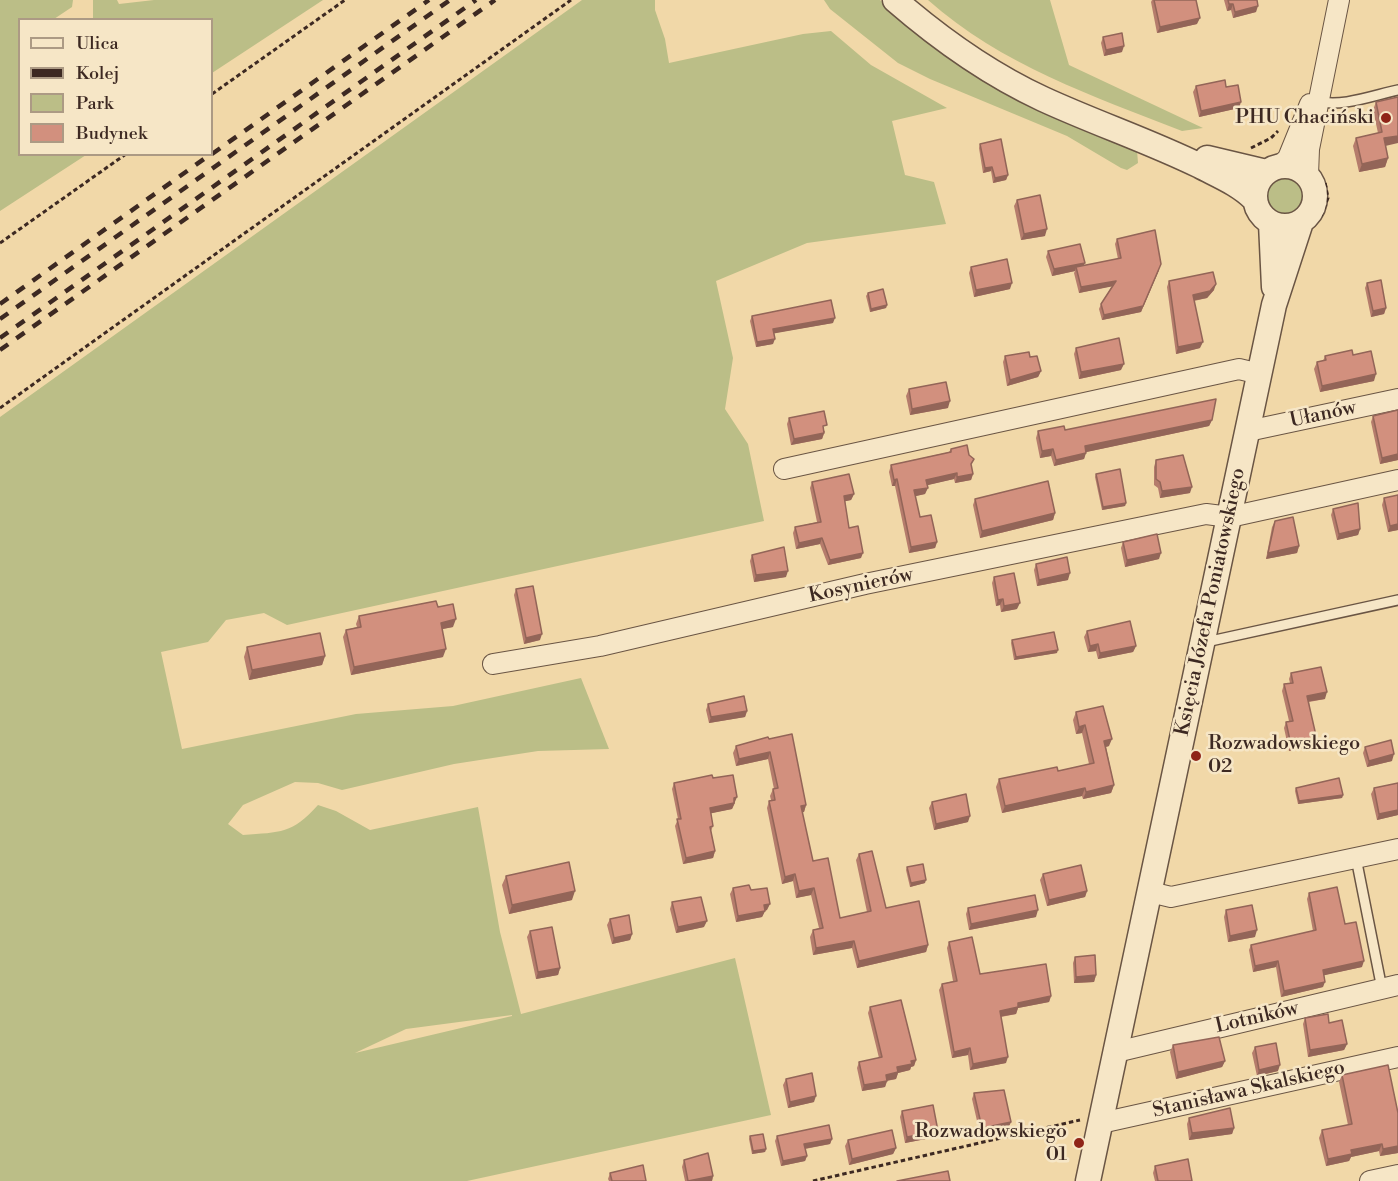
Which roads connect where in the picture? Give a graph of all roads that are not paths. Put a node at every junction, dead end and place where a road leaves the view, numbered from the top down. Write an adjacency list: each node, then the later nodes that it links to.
1 (895, 0): 5 (street)
2 (1339, 0): 4 (street)
3 (1398, 90): 4 (lane)
4 (1316, 100): 6 (street); 7 (street)
5 (1156, 144): 6 (street); 8 (street)
6 (1273, 169): 7 (street); 8 (street)
7 (1308, 176): 9 (street)
8 (1254, 199): 10 (street)
9 (1300, 222): 10 (street); 11 (street, Księcia Józefa Poniatowskiego)
10 (1271, 223): 11 (street, Księcia Józefa Poniatowskiego)
11 (1274, 305): 12 (street, Księcia Józefa Poniatowskiego)
12 (1260, 374): 14 (street, Księcia Józefa Poniatowskiego); 15 (street)
13 (1398, 399): 14 (street, Ułanów)
14 (1248, 431): 17 (street, Księcia Józefa Poniatowskiego)
15 (784, 469)
16 (1398, 480): 17 (street, Kosynierów)
17 (1230, 517): 19 (street, Księcia Józefa Poniatowskiego); 20 (street, Kosynierów)
18 (1398, 600): 19 (lane)
19 (1203, 642): 23 (street, Księcia Józefa Poniatowskiego)
20 (494, 664)
21 (1398, 849): 22 (street)
22 (1356, 858): 23 (street); 24 (lane)
23 (1150, 892): 25 (street, Księcia Józefa Poniatowskiego)
24 (1390, 987): 25 (street, Lotników)
25 (1116, 1052): 27 (street, Księcia Józefa Poniatowskiego)
26 (1398, 1057): 27 (street, Stanisława Skalskiego)
27 (1102, 1120): 29 (street, Księcia Józefa Poniatowskiego)
28 (1398, 1175): 30 (street)
29 (1088, 1181)
30 (1370, 1181)

